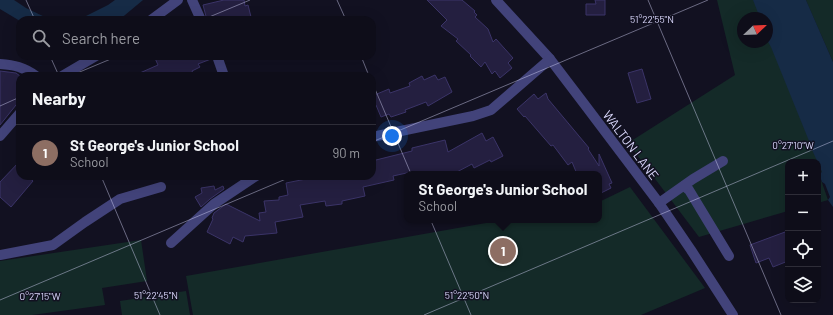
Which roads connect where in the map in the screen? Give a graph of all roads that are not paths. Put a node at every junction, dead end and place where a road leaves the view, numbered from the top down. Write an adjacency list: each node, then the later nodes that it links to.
1 (178, 0): 4 (street)
2 (192, 0): 5 (street)
3 (496, 0): 6 (street, WALTON LANE)
4 (156, 16)
5 (199, 16)
6 (550, 59): 15 (street); 20 (street, WALTON LANE)
7 (89, 60): 11 (street)
8 (218, 60): 12 (street)
9 (0, 64): 10 (street)
10 (30, 72)
11 (69, 72)
12 (223, 72)
13 (16, 118): 14 (street)
14 (0, 136)
15 (376, 136)
16 (723, 161): 18 (street)
17 (250, 180): 21 (street)
18 (684, 186): 20 (street); 23 (street)
19 (161, 187): 22 (street)
20 (658, 203): 24 (street, WALTON LANE)
21 (171, 243)
22 (0, 254)
23 (729, 256)
24 (733, 315)

